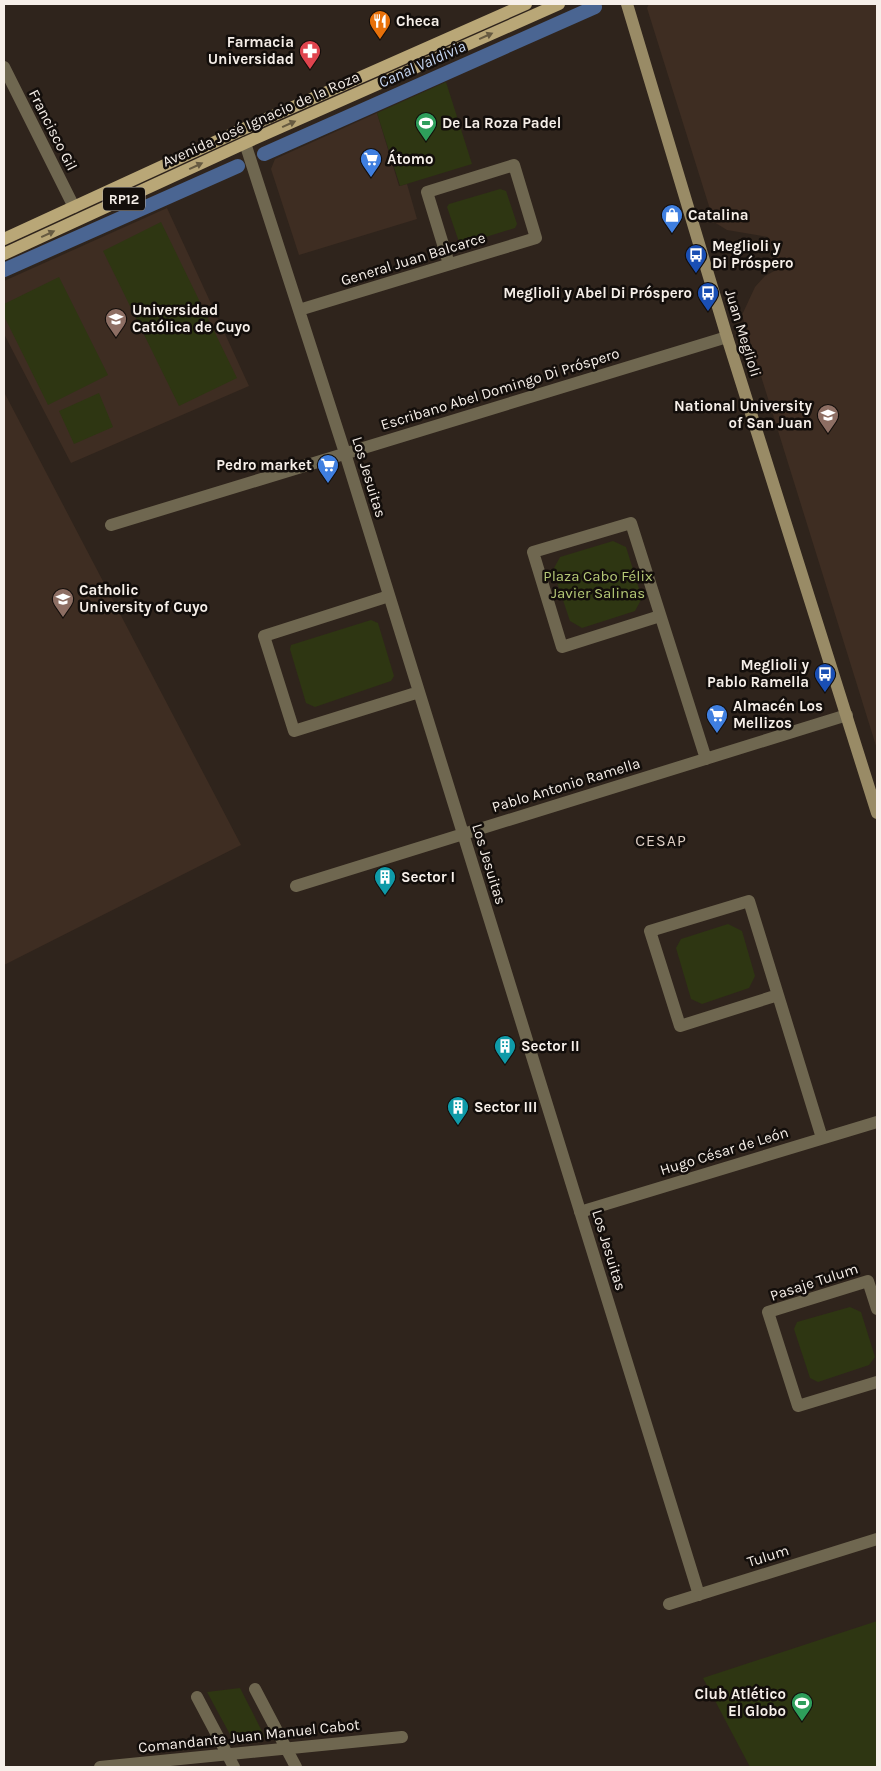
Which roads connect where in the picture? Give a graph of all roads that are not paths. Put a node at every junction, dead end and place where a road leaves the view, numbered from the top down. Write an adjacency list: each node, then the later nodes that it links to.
1 (526, 4): 6 (main road, Avenida José Ignacio de la Roza / RP12)
2 (559, 4): 5 (main road, Avenida José Ignacio de la Roza / RP12, one-way to 2)
3 (627, 4): 11 (main road, Juan Meglioli)
4 (4, 67): 6 (street, Francisco Gil)
5 (245, 143): 8 (main road, Avenida José Ignacio de la Roza / RP12, one-way to 5); 10 (street, Los Jesuitas)
6 (74, 207): 7 (main road, Avenida José Ignacio de la Roza / RP12)
7 (4, 239)
8 (4, 254)
9 (449, 264): 9 (street, General Juan Balcarce); 10 (street, General Juan Balcarce)
10 (299, 310): 12 (street, Los Jesuitas)
11 (726, 336): 12 (street, Escribano Abel Domingo Di Próspero); 17 (main road, Juan Meglioli)
12 (345, 453): 13 (street, Escribano Abel Domingo Di Próspero); 14 (street, Los Jesuitas)
13 (111, 525)
14 (389, 596): 16 (street, Los Jesuitas); 16 (street)
15 (660, 616): 15 (street); 18 (street)
16 (419, 692): 20 (street, Los Jesuitas)
17 (847, 716): 18 (street, Pablo Antonio Ramella); 19 (main road, Juan Meglioli)
18 (706, 759): 20 (street, Pablo Antonio Ramella)
19 (877, 814)
20 (463, 834): 21 (street, Pablo Antonio Ramella); 25 (street, Los Jesuitas)
21 (296, 886)
22 (778, 995): 22 (street); 24 (street)
23 (877, 1122): 24 (street, Hugo César de León)
24 (822, 1138): 25 (street, Hugo César de León)
25 (580, 1212): 29 (street, Los Jesuitas)
26 (877, 1309): 27 (street, Pasaje Tulum)
27 (877, 1382)
28 (877, 1539): 29 (street, Tulum)
29 (699, 1595): 30 (street, Tulum)
30 (669, 1604)
31 (255, 1689): 34 (street)
32 (197, 1697): 35 (street)
33 (402, 1737): 34 (street, Comandante Juan Manuel Cabot)
34 (286, 1748): 35 (street, Comandante Juan Manuel Cabot); 38 (street)
35 (228, 1754): 36 (street, Comandante Juan Manuel Cabot); 37 (street)
36 (100, 1767)
37 (234, 1767)
38 (296, 1767)

